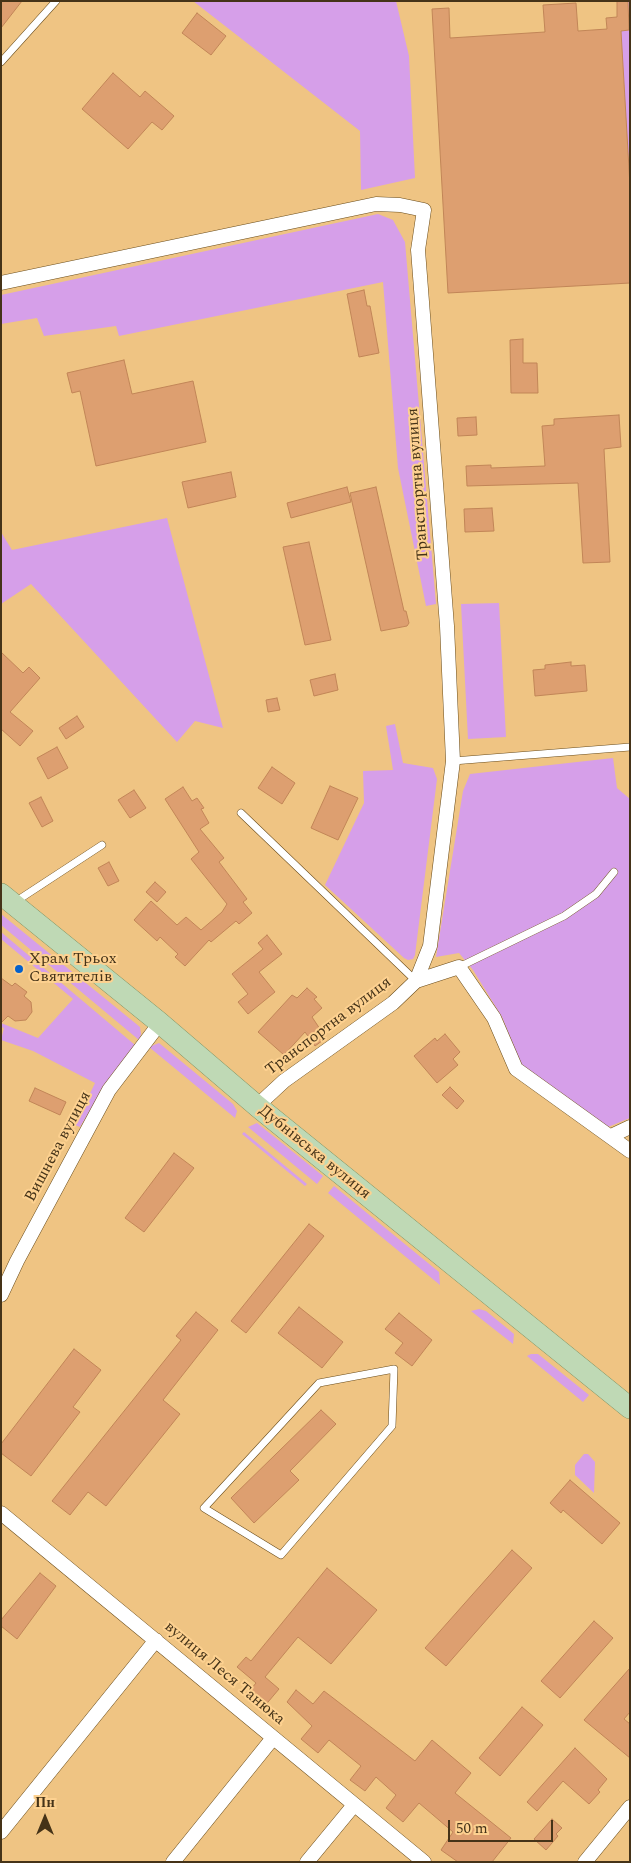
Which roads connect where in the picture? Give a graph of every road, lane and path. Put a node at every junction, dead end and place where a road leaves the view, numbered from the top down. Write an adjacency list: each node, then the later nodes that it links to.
1 (56, 1): 2 (lane)
2 (1, 62)
3 (1, 283): 5 (street, Транспортна вулиця)
4 (630, 747): 5 (lane)
5 (453, 762): 11 (street, Транспортна вулиця)
6 (241, 813): 11 (lane)
7 (102, 845): 9 (lane)
8 (614, 872): 10 (lane)
9 (7, 899): 12 (main road, Дубнівська вулиця)
10 (458, 967): 11 (street); 15 (street)
11 (416, 981): 13 (street, Транспортна вулиця)
12 (160, 1023): 13 (main road, Дубнівська вулиця); 17 (street, Вишнева вулиця)
13 (257, 1106): 19 (main road, Дубнівська вулиця)
14 (630, 1127): 15 (street)
15 (611, 1136): 16 (street)
16 (630, 1151)
17 (1, 1295)
18 (394, 1369): 18 (lane)
19 (630, 1408)
20 (1, 1513): 21 (street, вулиця Леся Танюка)
21 (156, 1640): 22 (street, вулиця Леся Танюка); 25 (street)
22 (273, 1738): 23 (street, вулиця Леся Танюка); 26 (street)
23 (354, 1805): 27 (street); 28 (street, вулиця Леся Танюка)
24 (630, 1807): 29 (street)
25 (3, 1826)
26 (173, 1862)
27 (307, 1862)
28 (424, 1862)
29 (585, 1862)

